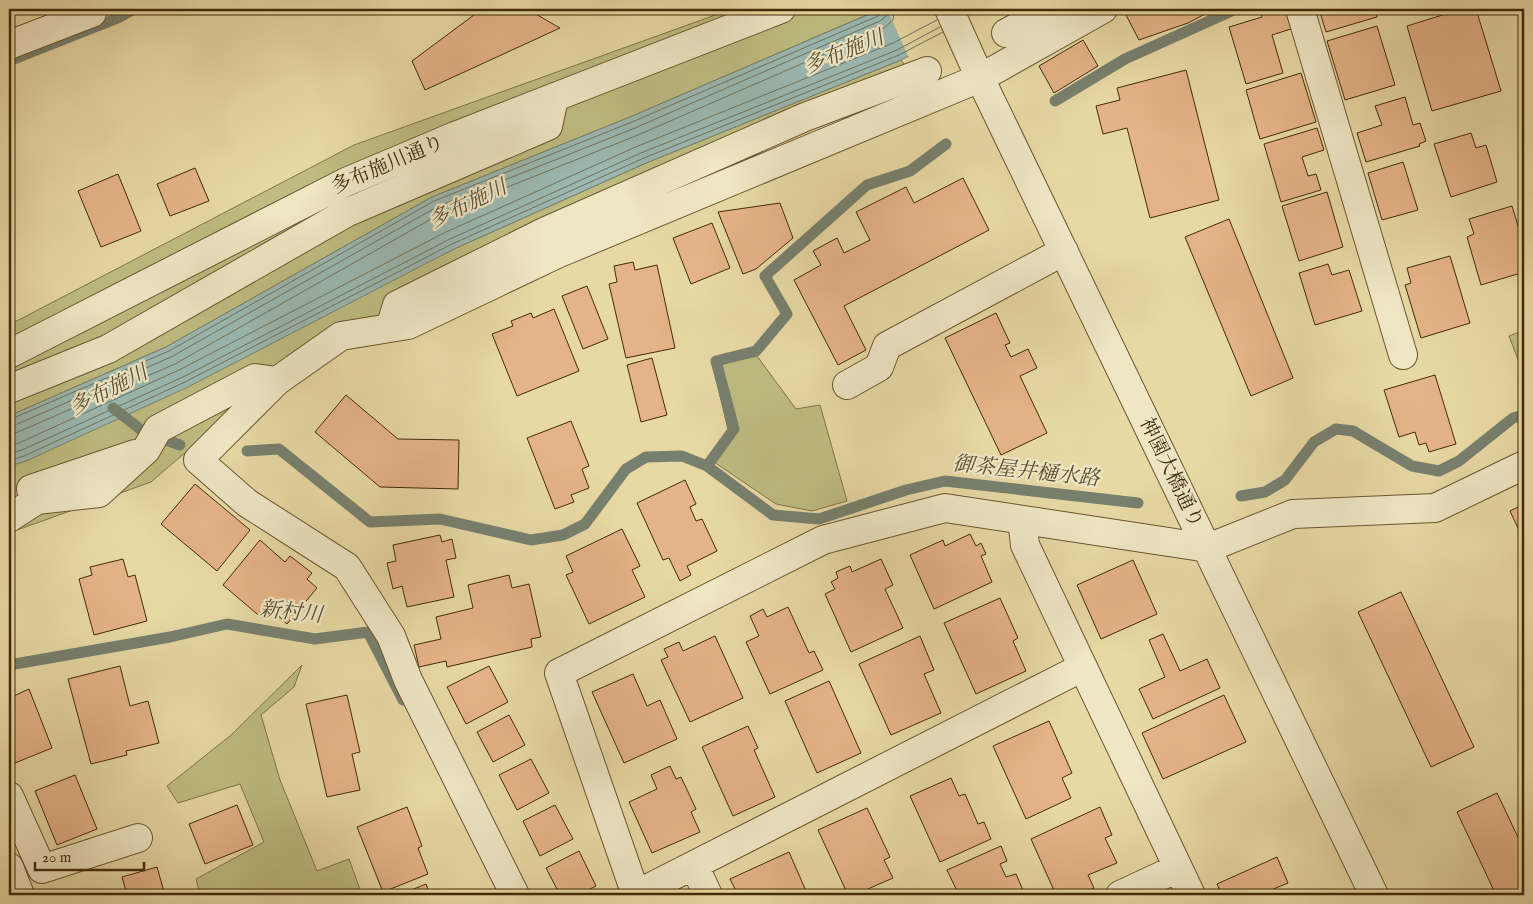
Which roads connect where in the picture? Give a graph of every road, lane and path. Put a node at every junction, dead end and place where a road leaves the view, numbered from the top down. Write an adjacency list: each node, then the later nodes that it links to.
1 (781, 9): 11 (street, 多布施川通り)
2 (949, 9): 10 (street, 神園大橋通り)
3 (1051, 9): 7 (street)
4 (1103, 9): 10 (street)
5 (1300, 9): 15 (street)
6 (92, 12): 8 (street)
7 (1006, 33)
8 (9, 45)
9 (927, 71): 13 (street)
10 (980, 78): 12 (street, 神園大橋通り); 13 (street)
11 (554, 98): 14 (street, 多布施川通り); 18 (street)
12 (1064, 251): 17 (street); 24 (street, 神園大橋通り)
13 (390, 328): 16 (street)
14 (9, 354)
15 (1403, 355)
16 (277, 381): 20 (street); 32 (street)
17 (847, 385)
18 (9, 389)
19 (1524, 465): 24 (street)
20 (36, 494): 21 (street); 22 (street)
21 (9, 496)
22 (9, 518)
23 (1022, 520): 24 (street); 25 (street); 33 (street)
24 (1208, 548): 37 (street, 神園大橋通り)
25 (1083, 667): 28 (street); 30 (street)
26 (9, 796): 27 (street)
27 (138, 838)
28 (694, 865): 33 (street); 34 (street)
29 (9, 868): 31 (street)
30 (1178, 868): 35 (street); 36 (street)
31 (20, 895)
32 (515, 895)
33 (635, 895)
34 (708, 895)
35 (1120, 895)
36 (1191, 895)
37 (1374, 895)

